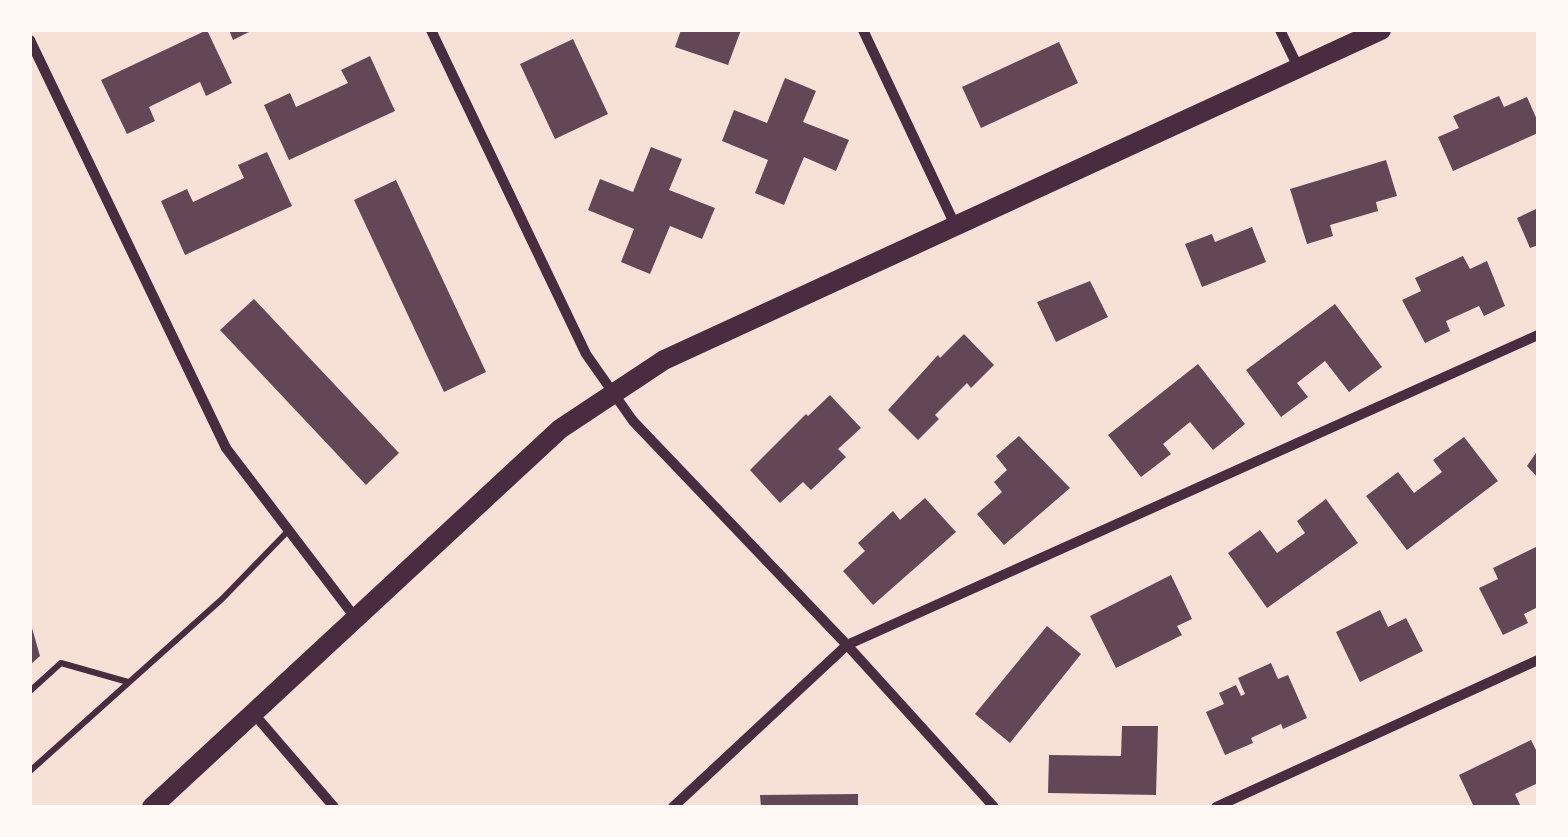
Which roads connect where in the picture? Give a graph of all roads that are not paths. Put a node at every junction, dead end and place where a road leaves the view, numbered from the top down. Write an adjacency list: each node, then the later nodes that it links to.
1 (431, 30): 9 (street)
2 (863, 30): 7 (street)
3 (1280, 30): 6 (street)
4 (1381, 30): 6 (main road)
5 (30, 40): 10 (street)
6 (1298, 69): 7 (main road)
7 (956, 228): 9 (main road)
8 (1538, 336): 12 (street)
9 (614, 393): 11 (main road); 12 (street)
10 (288, 530): 11 (street); 14 (lane)
11 (357, 620): 16 (main road)
12 (848, 645): 20 (street); 21 (street)
13 (1538, 660): 22 (street)
14 (128, 682): 15 (lane); 17 (lane)
15 (30, 691)
16 (254, 714): 18 (main road); 19 (street)
17 (30, 771)
18 (152, 807)
19 (334, 807)
20 (673, 807)
21 (994, 807)
22 (1216, 807)

